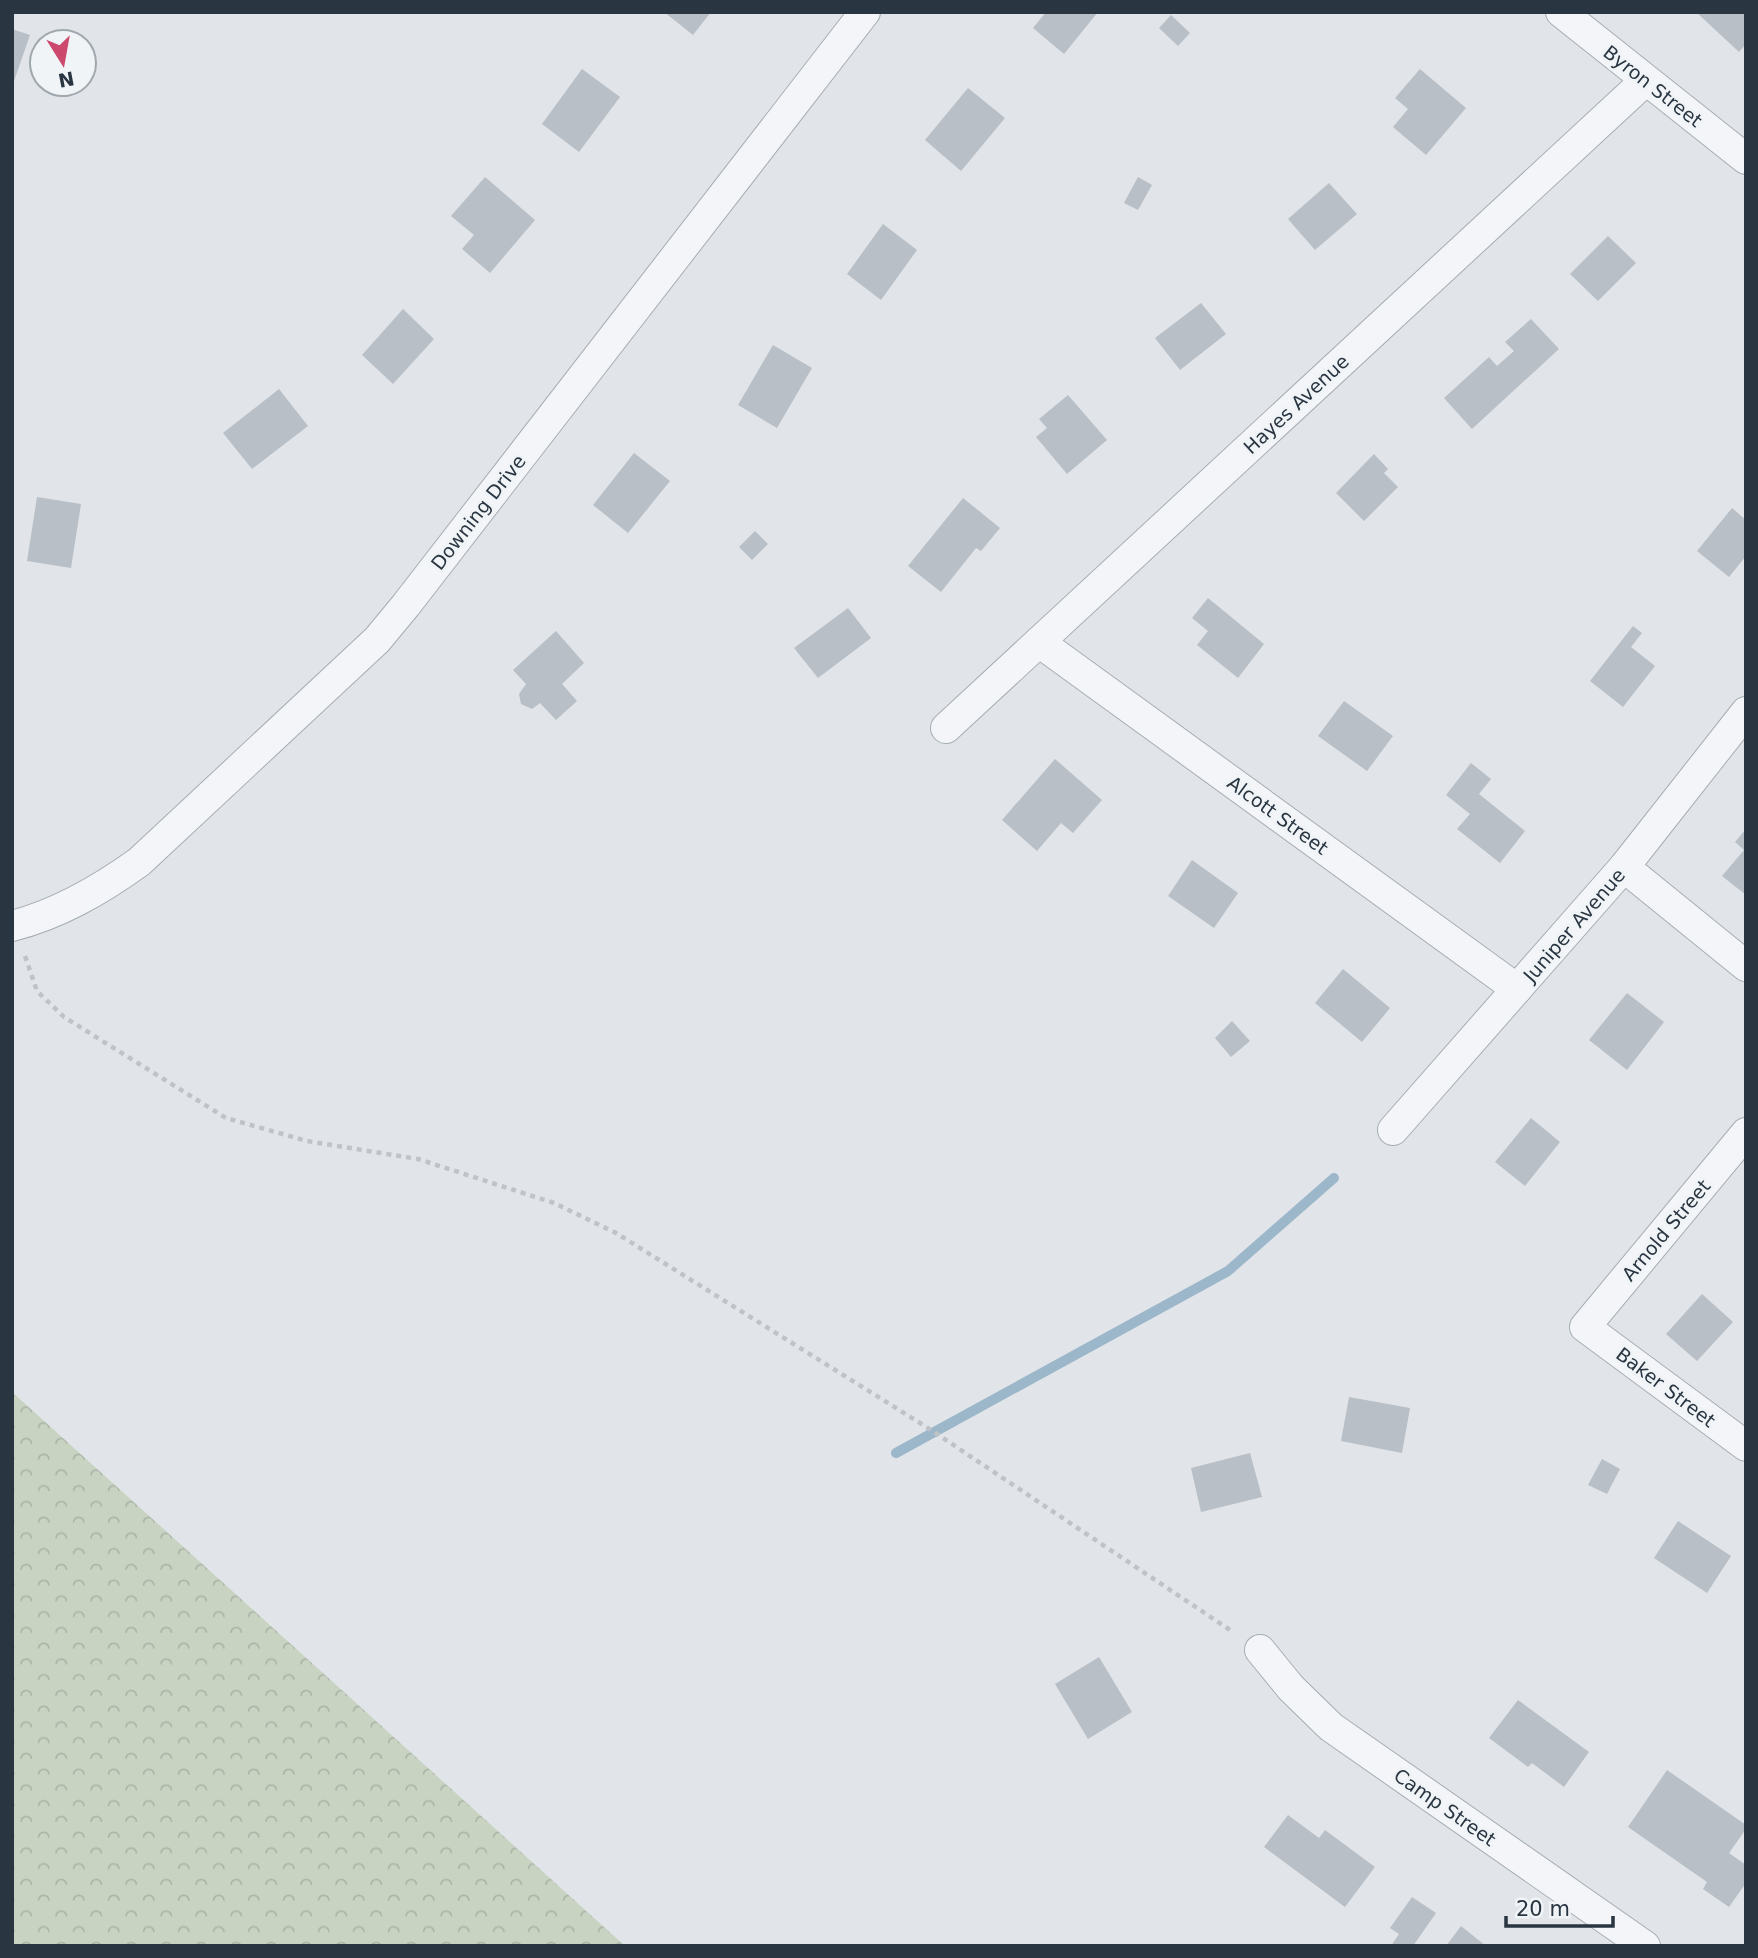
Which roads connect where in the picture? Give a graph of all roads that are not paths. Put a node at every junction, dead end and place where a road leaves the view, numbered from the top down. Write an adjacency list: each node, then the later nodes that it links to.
1 (865, 12): 9 (street, Downing Drive)
2 (1561, 12): 3 (street, Byron Street)
3 (1645, 81): 4 (street, Byron Street); 5 (street, Hayes Avenue)
4 (1746, 159)
5 (1039, 642): 7 (street, Hayes Avenue); 11 (street, Alcott Street)
6 (1746, 712): 8 (street, Juniper Avenue)
7 (946, 728)
8 (1625, 867): 10 (street); 11 (street, Juniper Avenue)
9 (14, 925)
10 (1746, 966)
11 (1517, 989): 12 (street, Juniper Avenue)
12 (1393, 1130)
13 (1746, 1133): 14 (street, Arnold Street)
14 (1585, 1327): 15 (street, Baker Street)
15 (1746, 1446)
16 (1260, 1650): 17 (street, Camp Street)
17 (1645, 1946)

